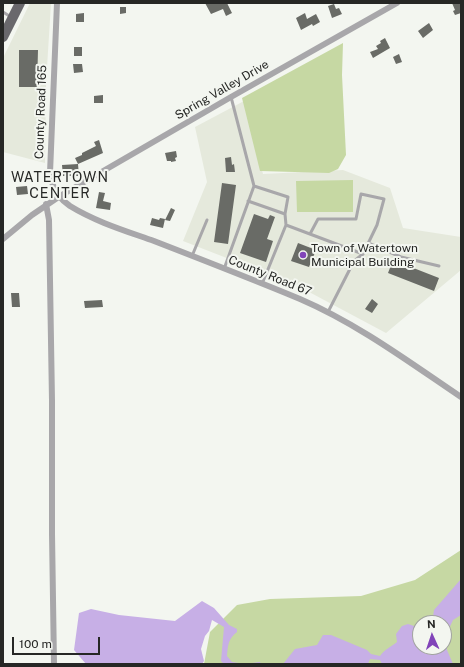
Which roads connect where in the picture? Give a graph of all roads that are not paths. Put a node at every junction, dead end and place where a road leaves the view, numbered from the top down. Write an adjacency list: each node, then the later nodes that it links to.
1 (20, 3): 5 (main road)
2 (57, 3): 9 (street, County Road 165)
3 (396, 3): 7 (street, Spring Valley Drive)
4 (3, 12): 5 (lane)
5 (13, 18): 6 (main road)
6 (3, 37)
7 (231, 97): 8 (lane); 9 (street, Spring Valley Drive)
8 (254, 186): 10 (lane); 12 (lane)
9 (60, 196): 11 (street); 19 (street, County Road 67)
10 (248, 201): 12 (lane); 21 (lane)
11 (46, 204): 16 (street); 25 (street)
12 (285, 214): 14 (lane)
13 (206, 220): 19 (lane)
14 (286, 225): 15 (lane); 22 (lane)
15 (310, 234): 17 (lane); 18 (lane)
16 (3, 239)
17 (368, 243): 18 (lane); 20 (lane)
18 (363, 254): 23 (lane)
19 (192, 256): 21 (street, County Road 67)
20 (439, 266)
21 (224, 269): 22 (street, County Road 67)
22 (262, 284): 23 (street, County Road 67)
23 (327, 312): 24 (street, County Road 67)
24 (461, 397)
25 (54, 664)

